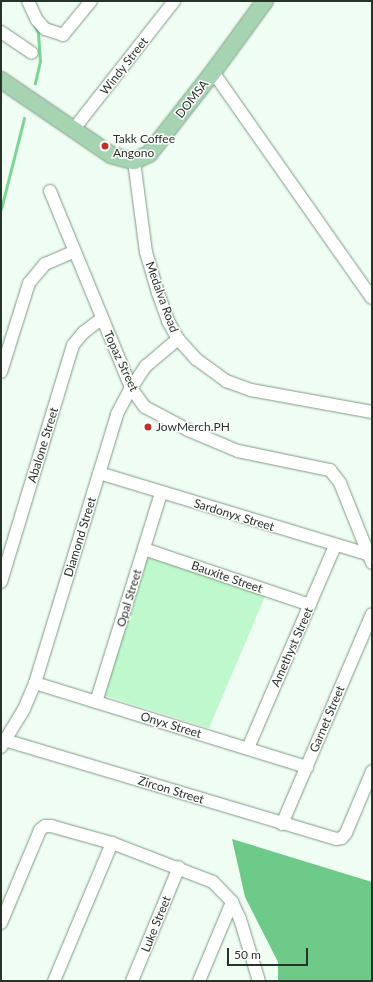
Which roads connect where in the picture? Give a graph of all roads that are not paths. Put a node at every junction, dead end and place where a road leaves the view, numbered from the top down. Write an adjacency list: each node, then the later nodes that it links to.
1 (91, 1): 4 (street)
2 (174, 1): 9 (street, Windy Street)
3 (266, 1): 7 (main road, DOMSA)
4 (31, 3)
5 (1, 32): 6 (street)
6 (32, 53)
7 (213, 72): 10 (main road, DOMSA); 13 (street)
8 (1, 80): 9 (main road)
9 (73, 130): 10 (main road)
10 (134, 161): 15 (street, Medalva Road)
11 (50, 191): 12 (street, Topaz Street)
12 (73, 252): 14 (street, Topaz Street); 16 (street)
13 (372, 298)
14 (101, 319): 17 (street, Topaz Street); 24 (street, Abalone Street)
15 (178, 339): 17 (street, Diamond Street); 18 (street, Medalva Road)
16 (1, 372)
17 (131, 388): 19 (street, Diamond Street); 23 (street, Topaz Street)
18 (372, 412)
19 (99, 473): 20 (street, Sardonyx Street); 27 (street, Diamond Street)
20 (161, 493): 21 (street, Sardonyx Street); 22 (street, Opal Street)
21 (335, 546): 23 (street, Sardonyx Street); 25 (street, Amethyst Street)
22 (144, 549): 25 (street, Bauxite Street); 28 (street, Opal Street)
23 (370, 559)
24 (1, 582)
25 (310, 605): 30 (street, Amethyst Street)
26 (372, 614): 31 (street, Garnet Street)
27 (35, 683): 28 (street, Onyx Street); 29 (street, Diamond Street)
28 (96, 702): 30 (street, Onyx Street)
29 (2, 742): 33 (street, Zircon Street)
30 (248, 748): 31 (street, Onyx Street)
31 (307, 767): 33 (street, Garnet Street)
32 (372, 771): 33 (street, Zircon Street)
33 (282, 824)
34 (112, 843): 35 (street); 37 (street); 38 (street)
35 (179, 867): 36 (street); 39 (street, Luke Street)
36 (232, 902): 40 (street); 41 (street)
37 (1, 923)
38 (54, 981)
39 (132, 981)
40 (199, 981)
41 (259, 981)

